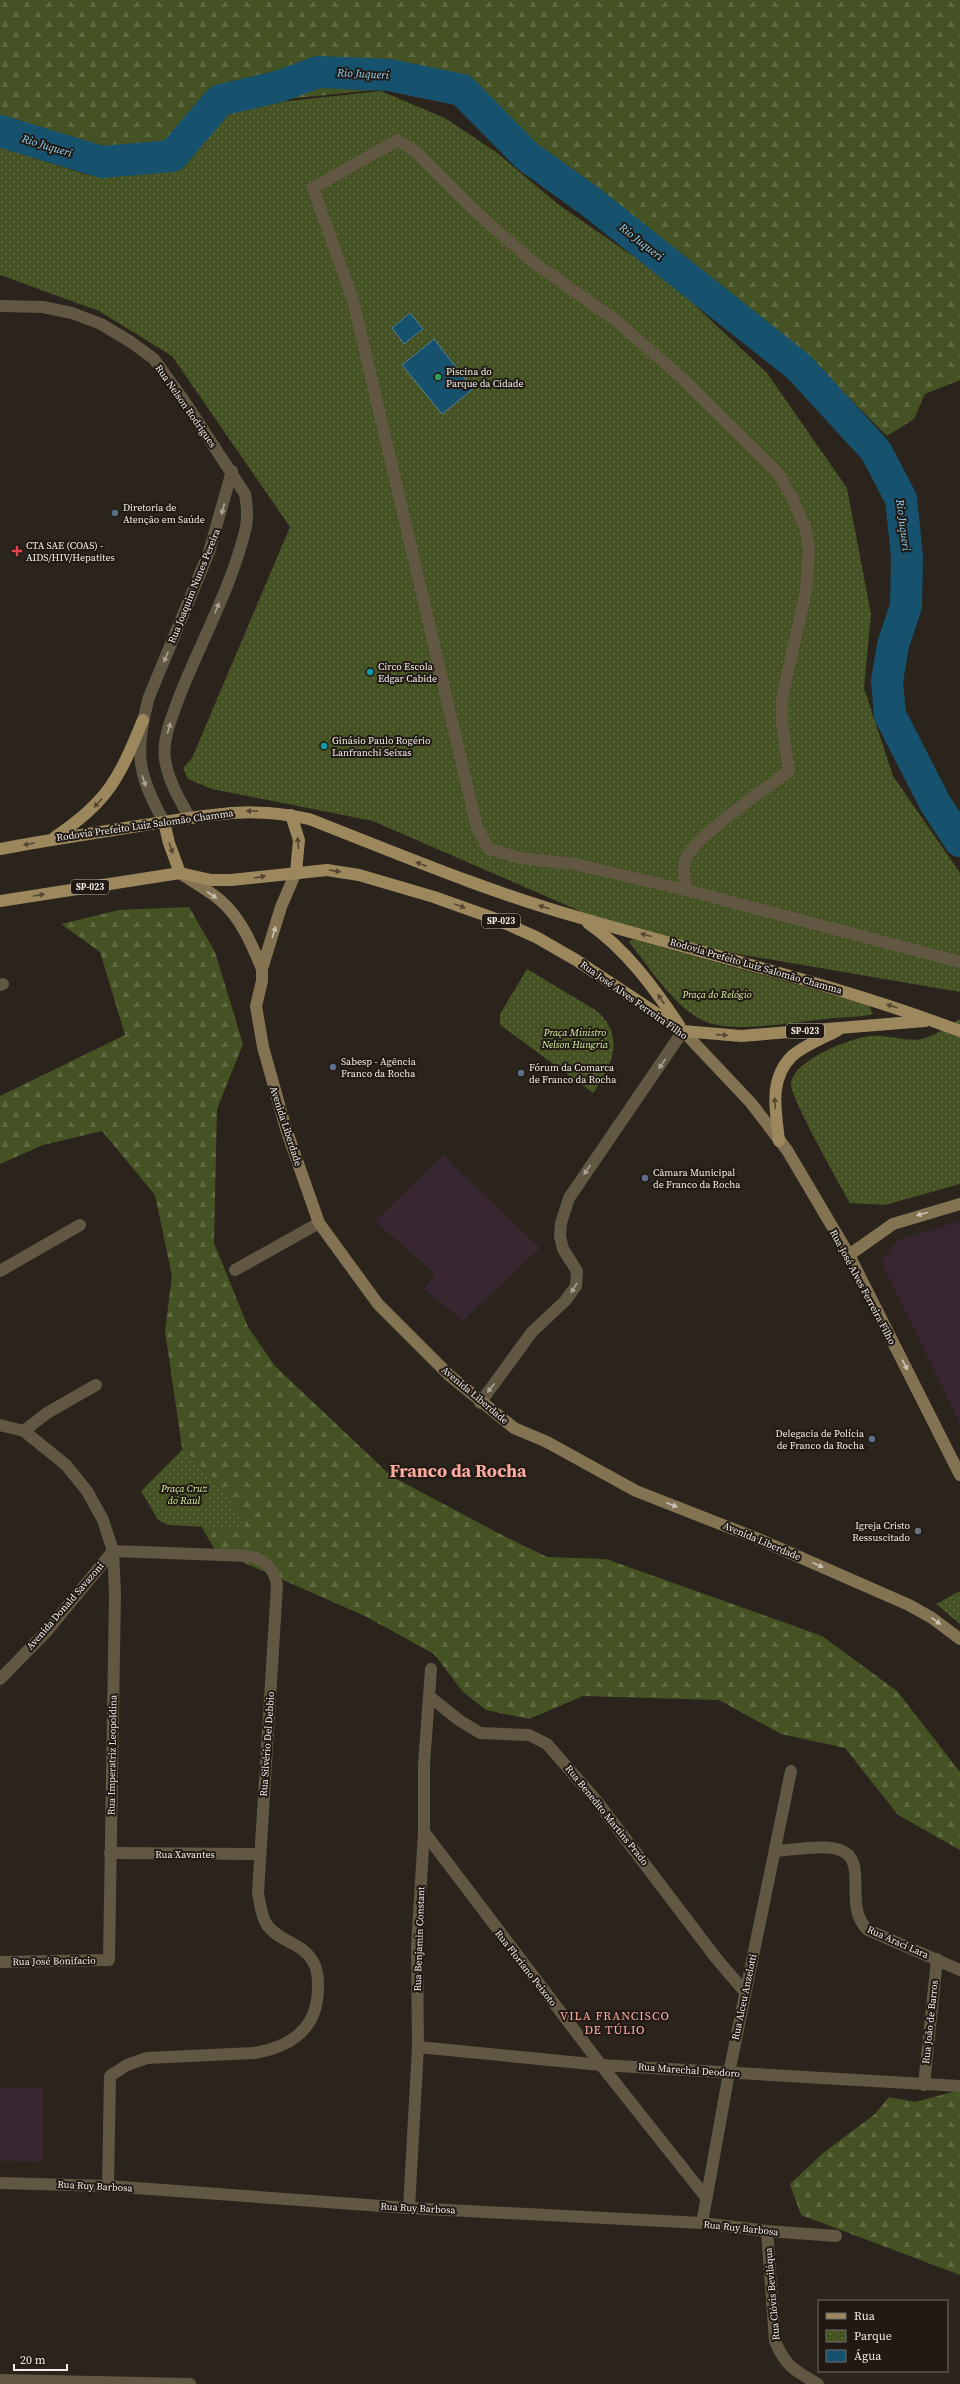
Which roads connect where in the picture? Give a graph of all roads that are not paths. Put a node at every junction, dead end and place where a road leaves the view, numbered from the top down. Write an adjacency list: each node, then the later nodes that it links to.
1 (0, 306): 2 (street, Rua Nelson Rodrigues)
2 (232, 471): 3 (street, Rua Joaquim Nunes Pereira, one-way to 3); 5 (street, one-way to 2)
3 (143, 720): 6 (street, Rua Joaquim Nunes Pereira, one-way to 6); 7 (main road, one-way to 7)
4 (291, 815): 5 (main road, Rodovia Prefeito Luiz Salomão Chamma / SP-023, one-way to 5); 9 (main road, one-way to 4); 13 (main road, SP-023, one-way to 4)
5 (190, 818): 6 (main road, Rodovia Prefeito Luiz Salomão Chamma / SP-023)
6 (164, 822): 7 (main road, Rodovia Prefeito Luiz Salomão Chamma / SP-023); 10 (main road, one-way to 10)
7 (52, 839): 8 (main road, Rodovia Prefeito Luiz Salomão Chamma / SP-023, one-way to 8)
8 (0, 849)
9 (296, 872): 10 (main road, SP-023, one-way to 9); 15 (street, Avenida Liberdade, one-way to 9); 19 (main road, Rua José Alves Ferreira Filho / SP-023, one-way to 19)
10 (180, 873): 12 (main road, SP-023, one-way to 10); 15 (street, Avenida Liberdade, one-way to 15)
11 (686, 890): 11 (street); 14 (street)
12 (0, 900)
13 (581, 918): 16 (main road, Rodovia Prefeito Luiz Salomão Chamma / SP-023, one-way to 13); 19 (main road, one-way to 13)
14 (960, 962)
15 (262, 969): 22 (street, Avenida Liberdade)
16 (928, 1020): 17 (main road, SP-023); 18 (main road, SP-023)
17 (842, 1027): 19 (main road, SP-023, one-way to 17); 20 (main road, one-way to 17)
18 (956, 1029)
19 (683, 1031): 20 (street, Rua José Alves Ferreira Filho / SP-023); 28 (street, one-way to 28)
20 (779, 1141): 24 (street, Rua José Alves Ferreira Filho / SP-023)
21 (960, 1204): 24 (street, one-way to 24)
22 (320, 1223): 25 (street); 28 (street, Avenida Liberdade)
23 (80, 1224): 26 (street)
24 (849, 1256): 31 (street, Rua José Alves Ferreira Filho / SP-023, one-way to 31)
25 (235, 1270)
26 (0, 1271)
27 (96, 1385): 30 (street)
28 (480, 1402): 33 (street, Avenida Liberdade, one-way to 33)
29 (0, 1425): 30 (street)
30 (24, 1431): 32 (street, Rua Imperatriz Leopoldina)
31 (960, 1475)
32 (113, 1551): 35 (street, Avenida Donald Savazoni); 40 (street, Rua Imperatriz Leopoldina); 41 (street, Rua Silvério Del Debbio)
33 (960, 1639)
34 (431, 1669): 36 (street, Rua Benjamin Constant)
35 (0, 1679)
36 (430, 1697): 38 (street, Rua Benjamin Constant); 46 (street, Rua Benedito Martins Prado)
37 (791, 1771): 39 (street, Rua Alceu Anzelotti)
38 (424, 1832): 47 (street, Rua Benjamin Constant); 48 (street, Rua Floriano Peixoto)
39 (775, 1851): 42 (street, Rua Araci Lara); 46 (street, Rua Alceu Anzelotti)
40 (110, 1853): 41 (street, Rua Xavantes); 43 (street, Rua Imperatriz Leopoldina)
41 (259, 1854): 53 (street, Rua Silvério Del Debbio)
42 (937, 1959): 45 (street, Rua Araci Lara); 50 (street, Rua João de Barros)
43 (109, 1960): 44 (street, Rua José Bonifacio)
44 (0, 1962)
45 (960, 1970)
46 (745, 1992): 49 (street, Rua Alceu Anzelotti)
47 (418, 2047): 48 (street, Rua Marechal Deodoro); 55 (street, Rua Benjamin Constant)
48 (600, 2065): 49 (street, Rua Marechal Deodoro); 54 (street, Rua Floriano Peixoto)
49 (729, 2073): 50 (street, Rua Marechal Deodoro); 54 (street, Rua Alceu Anzelotti)
50 (924, 2085): 51 (street, Rua Marechal Deodoro)
51 (960, 2086)
52 (0, 2182): 53 (street, Rua Ruy Barbosa)
53 (108, 2186): 55 (street, Rua Ruy Barbosa)
54 (705, 2196): 56 (street, Rua Alceu Anzelotti)
55 (409, 2208): 56 (street, Rua Ruy Barbosa)
56 (702, 2223): 57 (street, Rua Ruy Barbosa)
57 (767, 2231): 58 (street, Rua Ruy Barbosa); 61 (street, Rua Clóvis Beviláqua)
58 (836, 2236)
59 (0, 2380): 60 (street)
60 (190, 2384)
61 (818, 2384)

